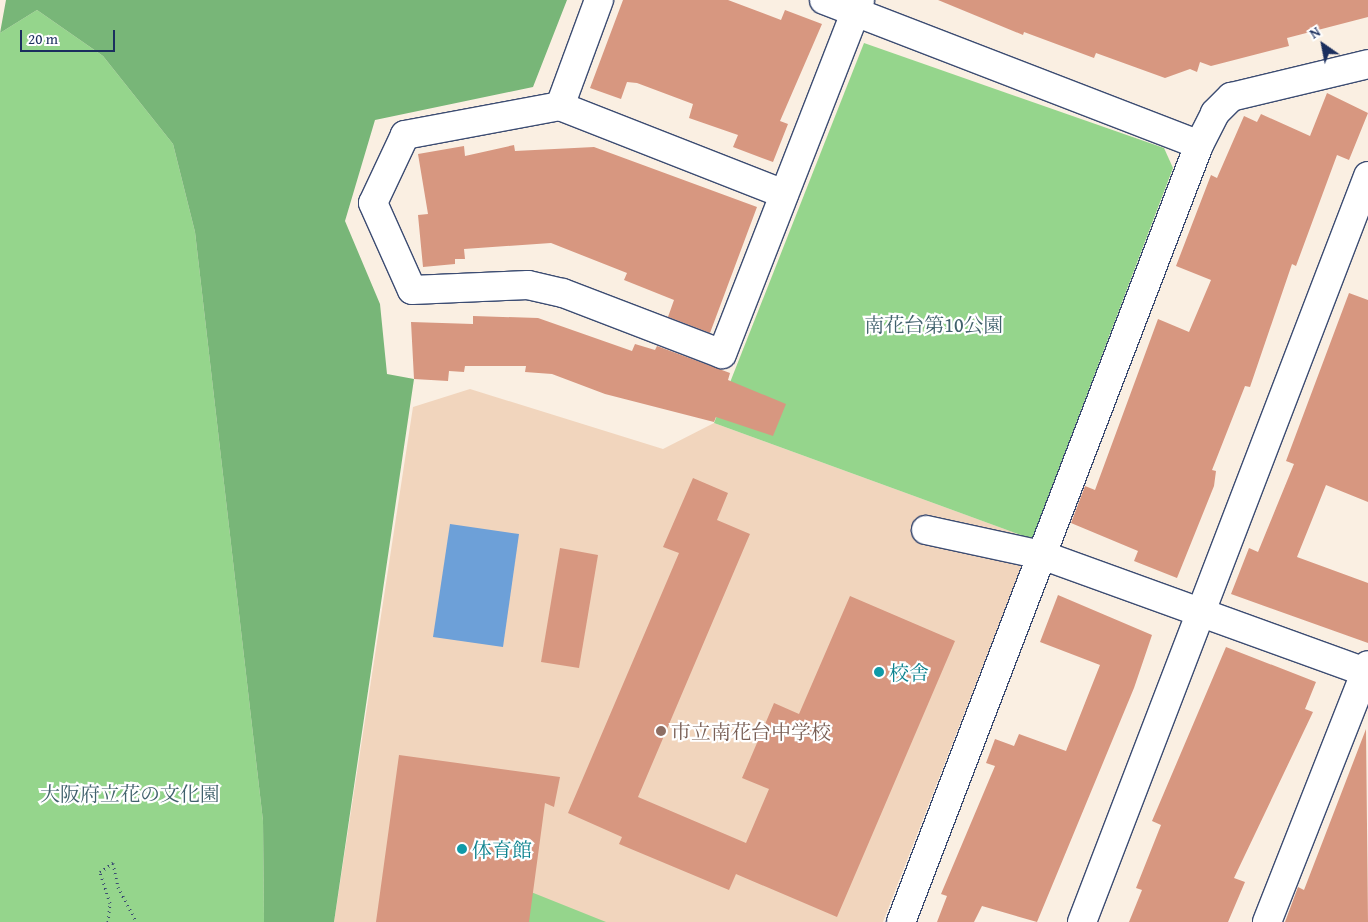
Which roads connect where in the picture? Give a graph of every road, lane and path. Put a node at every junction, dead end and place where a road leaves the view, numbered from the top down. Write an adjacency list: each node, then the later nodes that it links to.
1 (599, 0): 5 (street)
2 (824, 0): 3 (street)
3 (858, 6): 6 (street); 8 (street)
4 (1368, 64): 6 (street)
5 (560, 106): 8 (street); 8 (street)
6 (1198, 145): 10 (street)
7 (1368, 176): 11 (street)
8 (784, 194)
9 (926, 530): 10 (street)
10 (1042, 554): 11 (street); 15 (street)
11 (1202, 612): 12 (street); 16 (street)
12 (1367, 670): 17 (street)
13 (108, 922): 14 (path)
14 (137, 922)
15 (901, 922)
16 (1082, 922)
17 (1267, 922)

